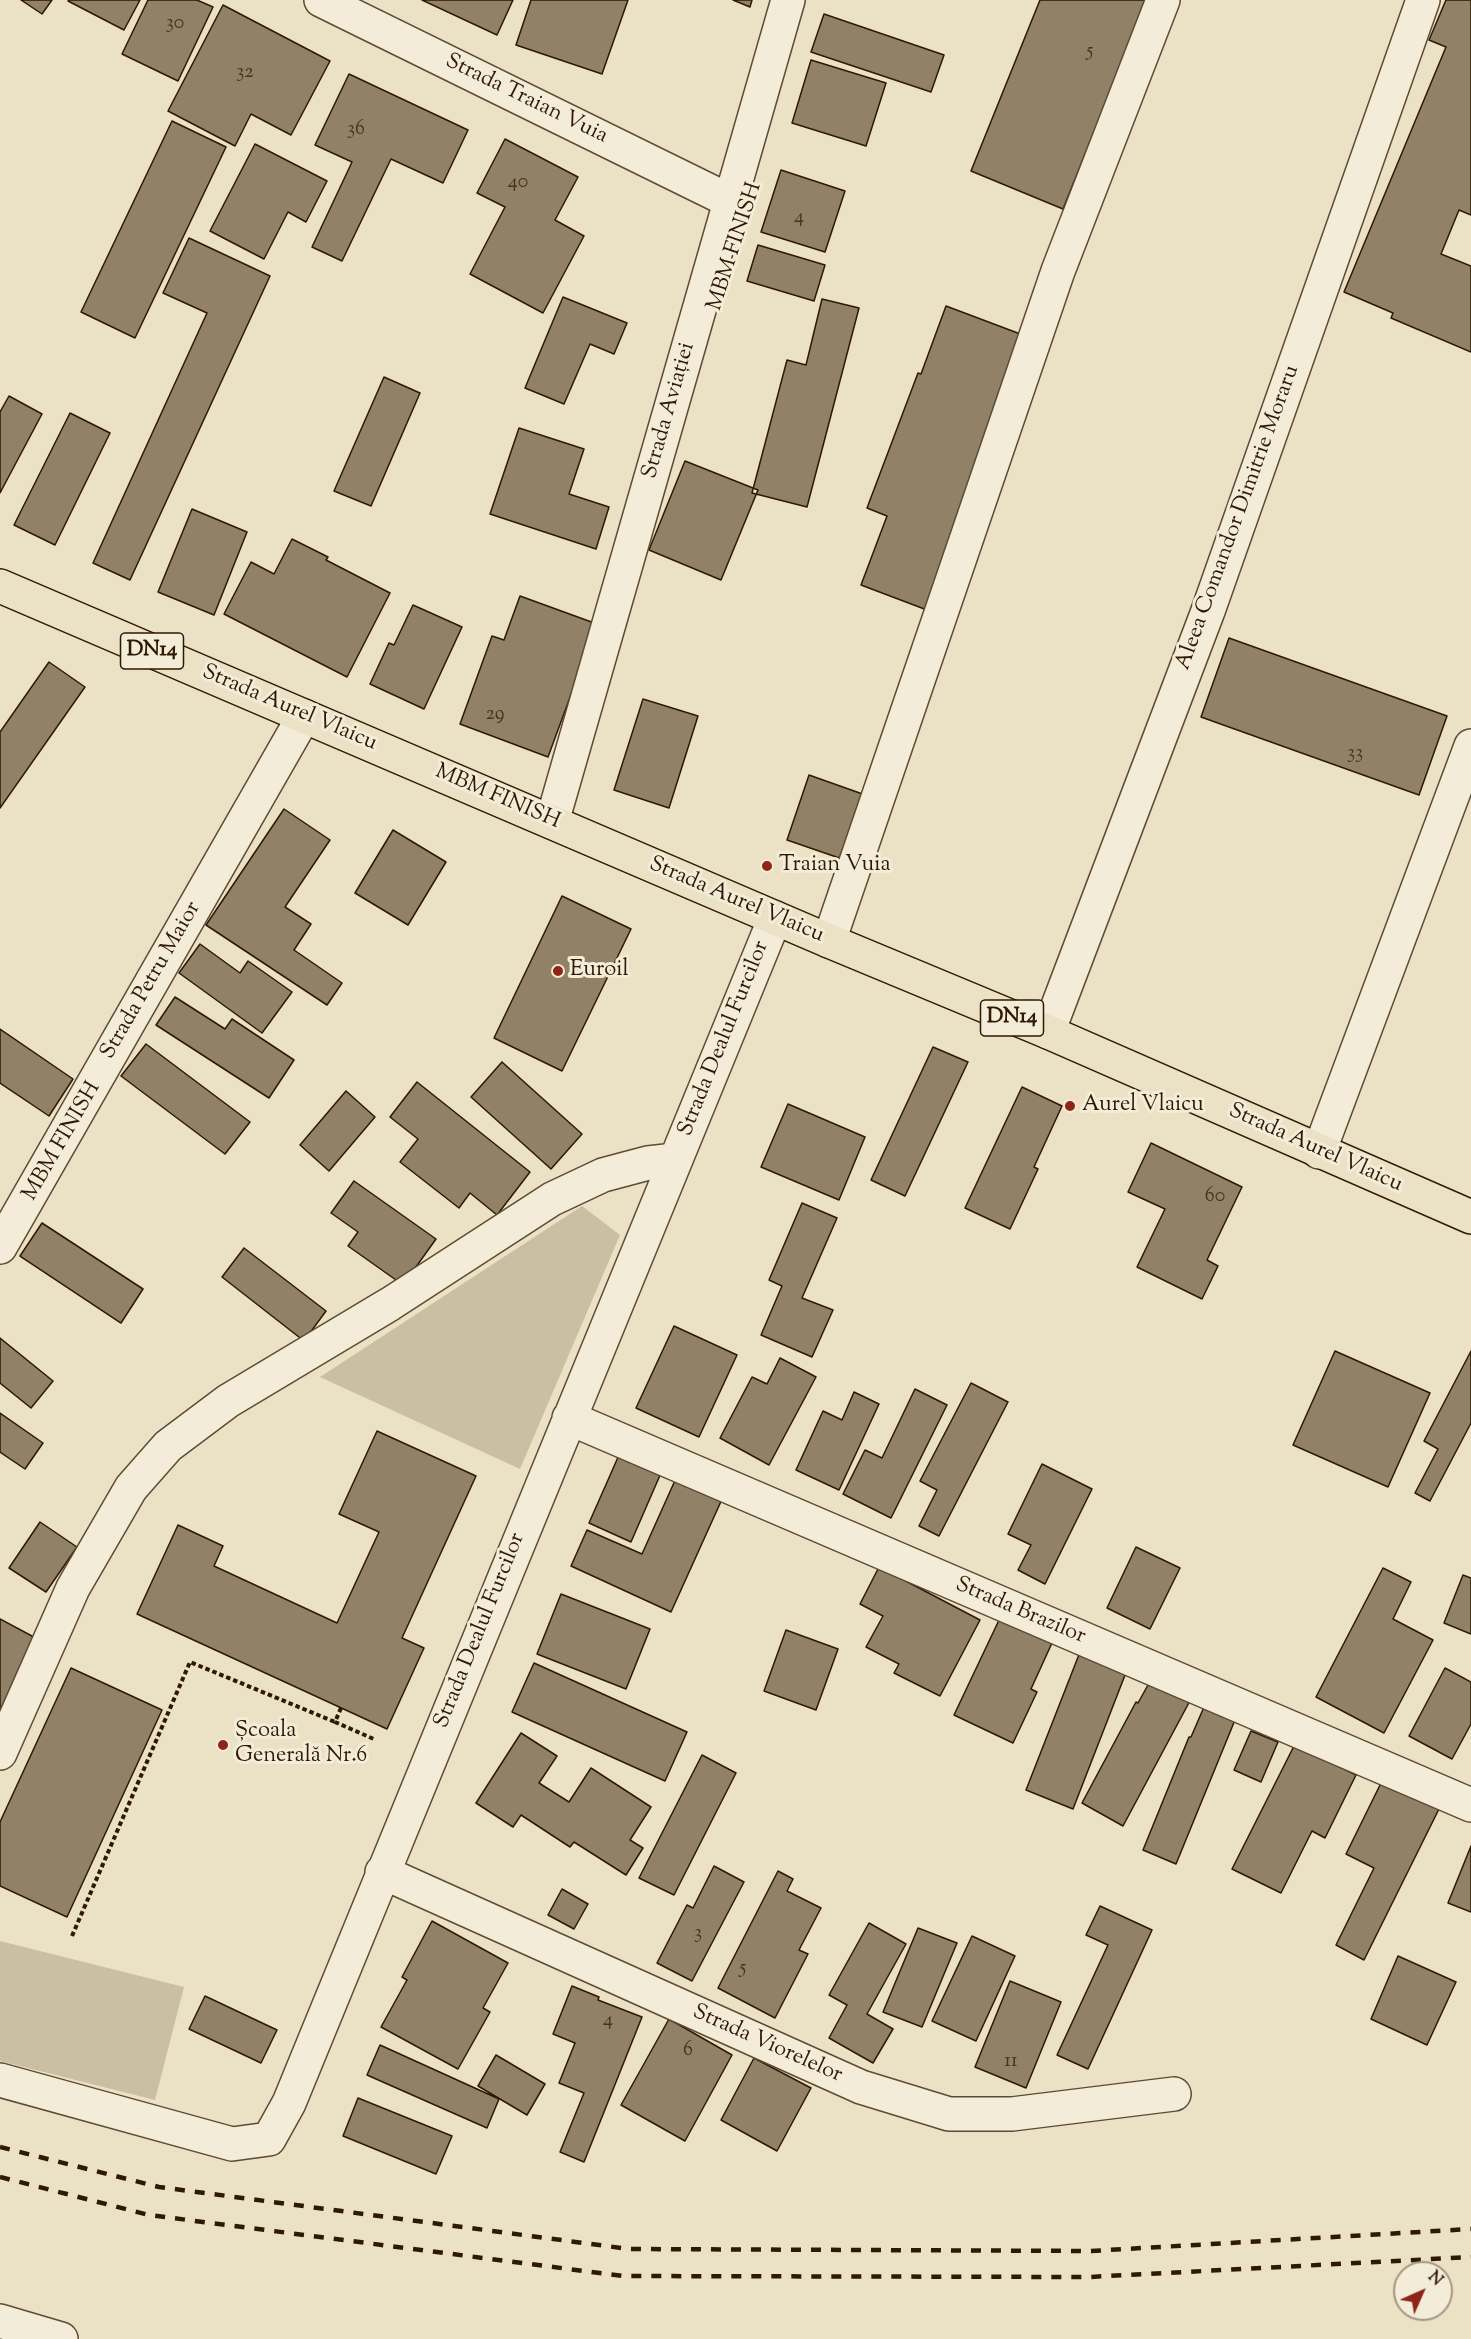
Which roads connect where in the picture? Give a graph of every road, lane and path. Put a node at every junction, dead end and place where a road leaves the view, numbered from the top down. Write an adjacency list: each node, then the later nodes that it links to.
1 (321, 0): 5 (street, Strada Traian Vuia)
2 (788, 0): 5 (street, Strada Aviației)
3 (1163, 0): 11 (street)
4 (1423, 0): 12 (street, Aleea Comandor Dimitrie Moraru)
5 (730, 201): 9 (street, Strada Aviației)
6 (0, 586): 7 (main road, Strada Aurel Vlaicu / DN14)
7 (304, 716): 9 (main road, Strada Aurel Vlaicu / DN14); 16 (street, Strada Petru Maior)
8 (1471, 746): 13 (street)
9 (552, 822): 10 (main road, Strada Aurel Vlaicu / DN14)
10 (775, 918): 11 (main road, Strada Aurel Vlaicu / DN14); 14 (street, Strada Dealul Furcilor)
11 (829, 941): 12 (main road, Strada Aurel Vlaicu / DN14)
12 (1048, 1032): 13 (main road, Strada Aurel Vlaicu / DN14)
13 (1319, 1152): 15 (main road, Strada Aurel Vlaicu / DN14)
14 (675, 1160): 17 (street, Strada Dealul Furcilor); 21 (street, Strada Dealul Furcilor)
15 (1471, 1217)
16 (0, 1247)
17 (569, 1418): 22 (street, Strada Brazilor); 23 (street, Strada Dealul Furcilor)
18 (341, 1708): 19 (path)
19 (335, 1722): 20 (path); 24 (path)
20 (376, 1740)
21 (0, 1753)
22 (1471, 1805)
23 (382, 1872): 25 (street, Strada Dealul Furcilor); 26 (street, Strada Viorelelor)
24 (72, 1936)
25 (0, 2080)
26 (1174, 2094)
27 (0, 2321): 28 (street)
28 (61, 2339)

